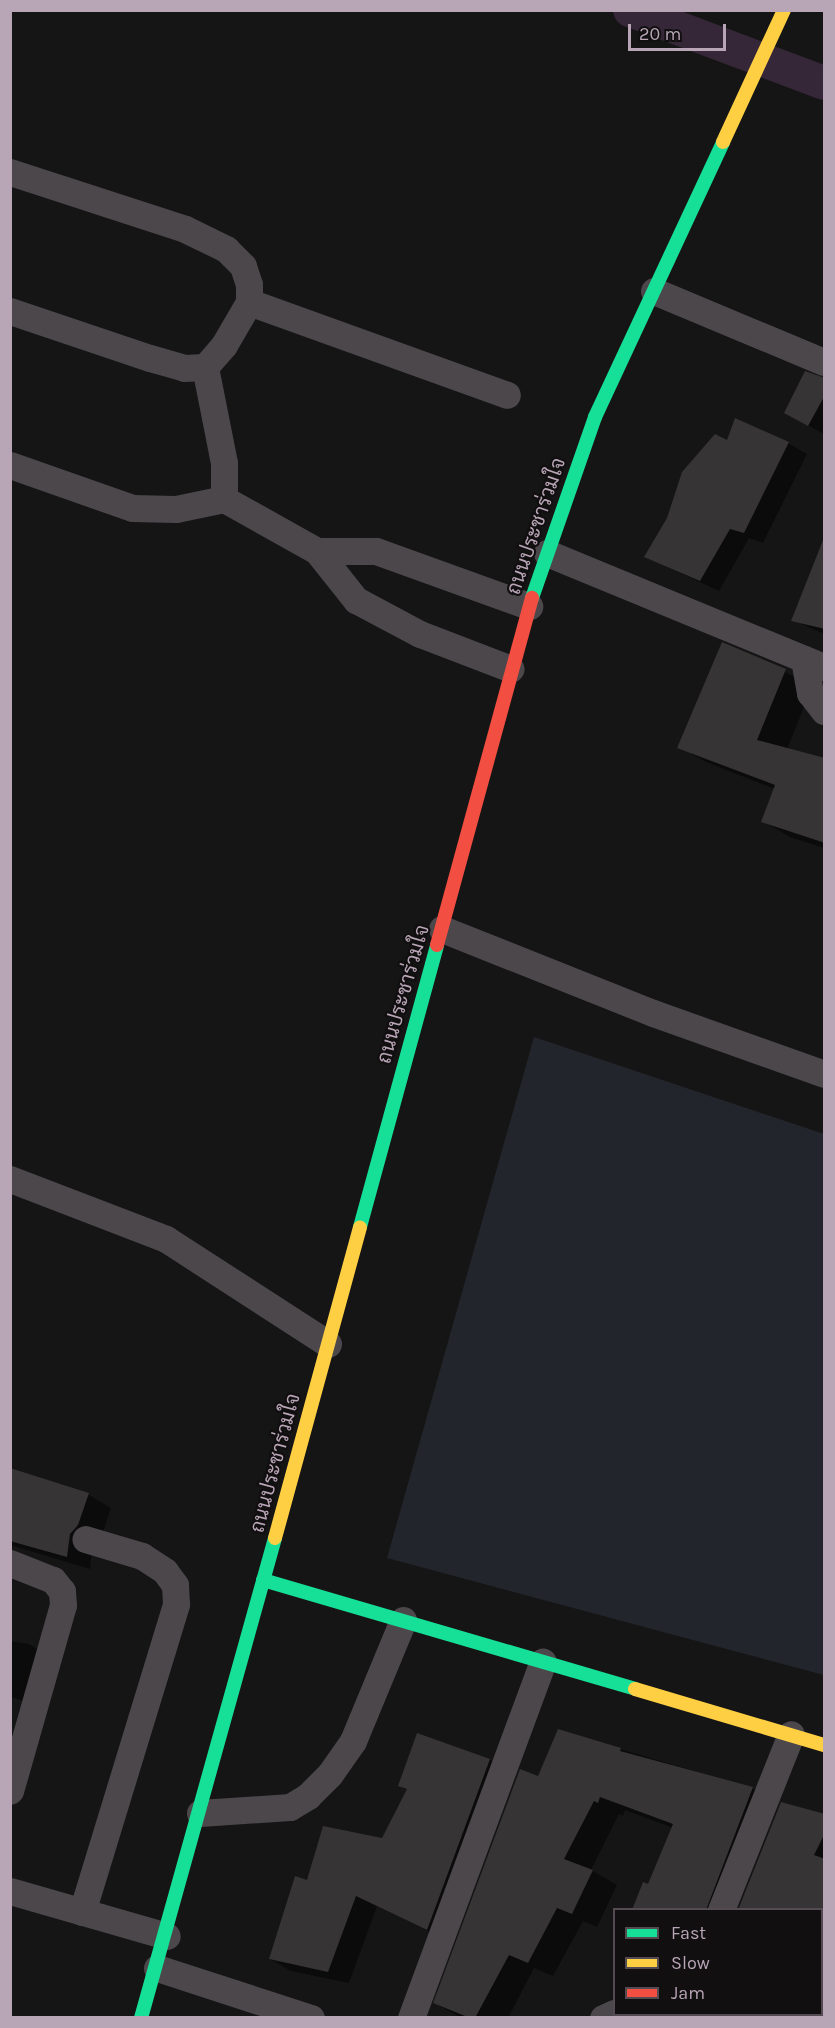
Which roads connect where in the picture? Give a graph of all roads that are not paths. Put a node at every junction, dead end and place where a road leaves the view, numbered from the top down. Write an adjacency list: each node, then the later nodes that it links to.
1 (784, 10): 3 (main road, ถนนประชาร่วมใจ)
2 (10, 172): 4 (street)
3 (654, 291): 6 (street); 12 (main road, ถนนประชาร่วมใจ)
4 (249, 302): 7 (street); 8 (street)
5 (10, 311): 7 (street)
6 (825, 362)
7 (205, 367): 10 (street)
8 (507, 395)
9 (10, 465): 10 (street)
10 (224, 499): 11 (street)
11 (317, 551): 13 (street); 15 (street)
12 (547, 553): 13 (main road, ถนนประชาร่วมใจ); 14 (street)
13 (529, 606): 15 (main road, ถนนประชาร่วมใจ)
14 (814, 663): 16 (street)
15 (511, 669): 17 (main road, ถนนประชาร่วมใจ)
16 (825, 711)
17 (442, 929): 18 (street); 20 (main road, ถนนประชาร่วมใจ)
18 (825, 1074)
19 (10, 1179): 20 (street)
20 (328, 1344): 23 (main road, ถนนประชาร่วมใจ)
21 (86, 1539): 33 (street)
22 (10, 1563): 26 (street)
23 (263, 1580): 24 (main road); 30 (main road, ถนนประชาร่วมใจ)
24 (403, 1620): 25 (main road); 30 (street)
25 (543, 1662): 27 (main road); 38 (street)
26 (19, 1727): 29 (street)
27 (791, 1734): 28 (main road); 32 (street)
28 (825, 1745)
29 (10, 1791)
30 (200, 1813): 34 (main road, ถนนประชาร่วมใจ)
31 (10, 1891): 33 (street)
32 (722, 1908)
33 (82, 1912): 34 (street)
34 (167, 1936): 35 (main road, ถนนประชาร่วมใจ)
35 (157, 1968): 36 (main road, ถนนประชาร่วมใจ); 37 (street)
36 (141, 2018)
37 (311, 2018)
38 (411, 2018)

